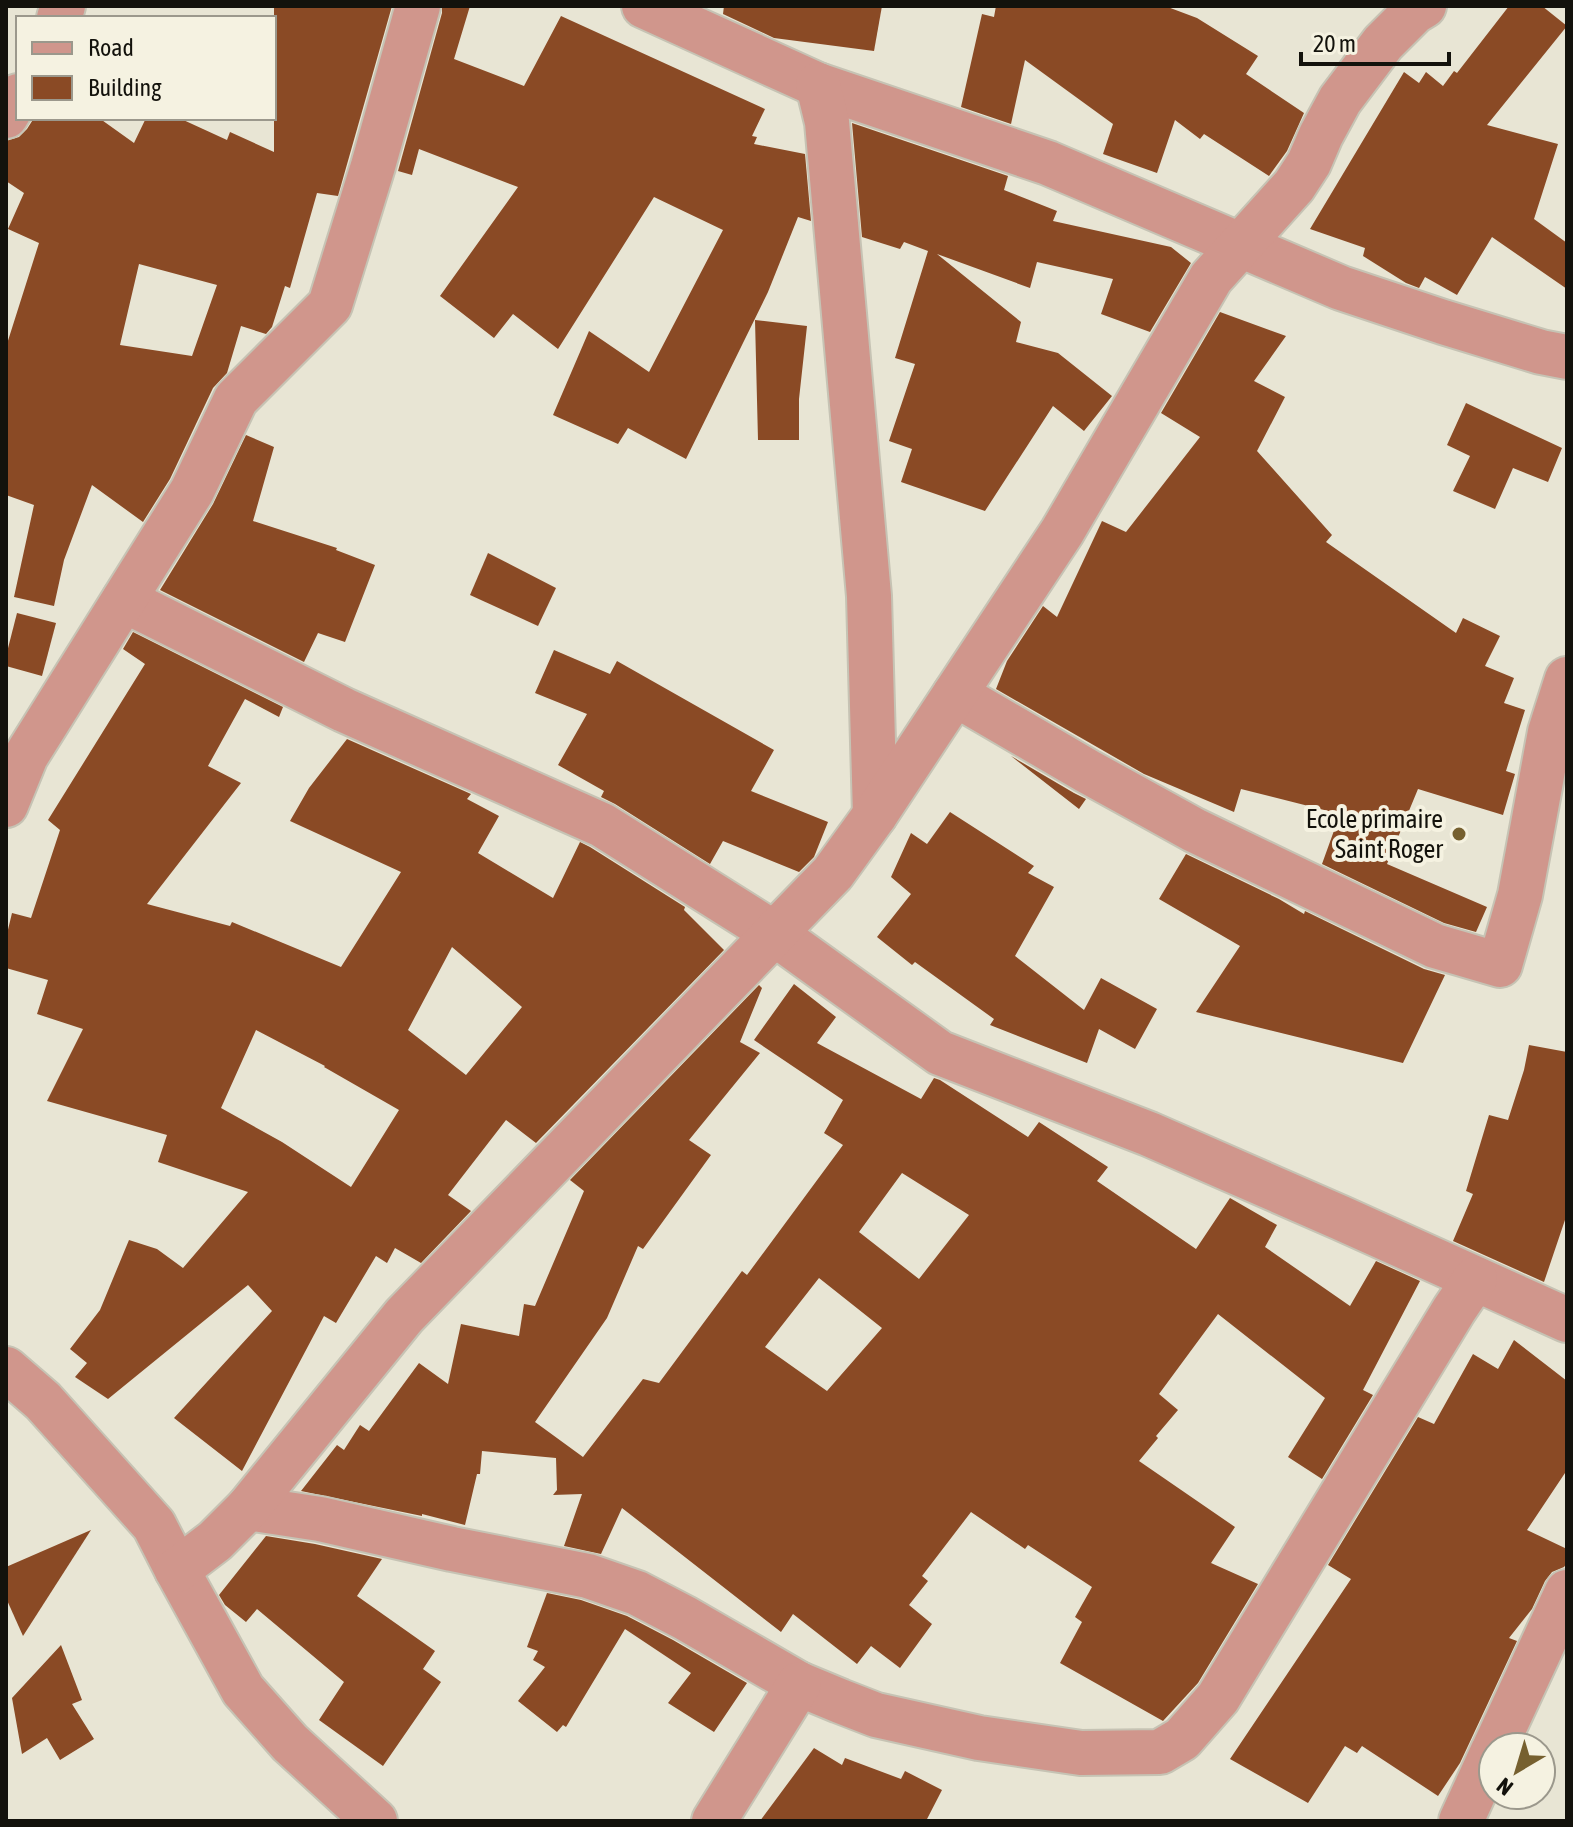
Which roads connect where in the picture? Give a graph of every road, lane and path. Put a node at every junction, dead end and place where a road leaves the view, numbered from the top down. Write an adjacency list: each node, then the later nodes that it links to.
1 (418, 6): 7 (street)
2 (644, 6): 4 (street)
3 (1424, 6): 5 (street)
4 (818, 85): 5 (street); 12 (street)
5 (1240, 246): 6 (street); 9 (street)
6 (1567, 357)
7 (124, 600): 10 (street); 13 (street)
8 (1567, 679): 9 (street)
9 (955, 694): 12 (street)
10 (16, 747): 11 (street)
11 (6, 805)
12 (875, 815): 13 (street)
13 (775, 934): 14 (street); 17 (street)
14 (1475, 1279): 15 (street); 20 (street)
15 (1564, 1307)
16 (6, 1369): 18 (street)
17 (248, 1508): 18 (street); 20 (street)
18 (177, 1570): 23 (street)
19 (1567, 1592): 21 (street)
20 (799, 1684): 24 (street)
21 (1502, 1731)
22 (1477, 1786): 25 (street)
23 (375, 1821)
24 (714, 1821)
25 (1461, 1821)

